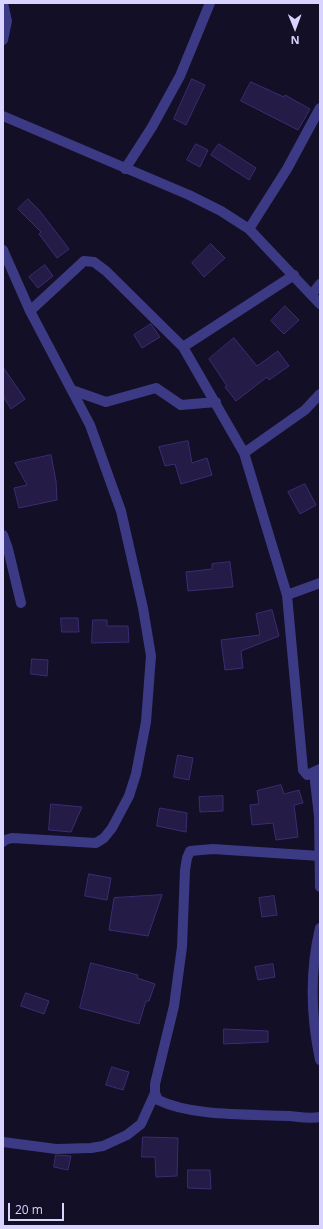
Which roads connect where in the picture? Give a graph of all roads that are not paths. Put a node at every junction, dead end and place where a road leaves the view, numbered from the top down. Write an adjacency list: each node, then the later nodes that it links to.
1 (3, 3): 3 (street)
2 (210, 3): 6 (street)
3 (3, 40)
4 (320, 108): 7 (street)
5 (3, 116): 6 (street)
6 (125, 169): 7 (street)
7 (249, 229): 9 (street)
8 (3, 250): 13 (street)
9 (294, 275): 11 (street); 14 (street)
10 (320, 284): 11 (street)
11 (312, 294): 12 (street)
12 (320, 304)
13 (30, 311): 14 (street); 15 (street)
14 (183, 347): 17 (street)
15 (72, 390): 17 (street); 24 (street)
16 (320, 394): 18 (street)
17 (216, 402): 18 (street)
18 (244, 453): 21 (street)
19 (3, 535): 22 (street)
20 (320, 583): 21 (street)
21 (287, 596): 23 (street)
22 (21, 603)
23 (317, 771): 25 (street)
24 (3, 842)
25 (319, 856): 26 (street); 29 (street)
26 (320, 887)
27 (320, 928): 28 (street)
28 (320, 1060)
29 (155, 1093): 30 (street); 31 (street)
30 (320, 1117)
31 (3, 1142)

